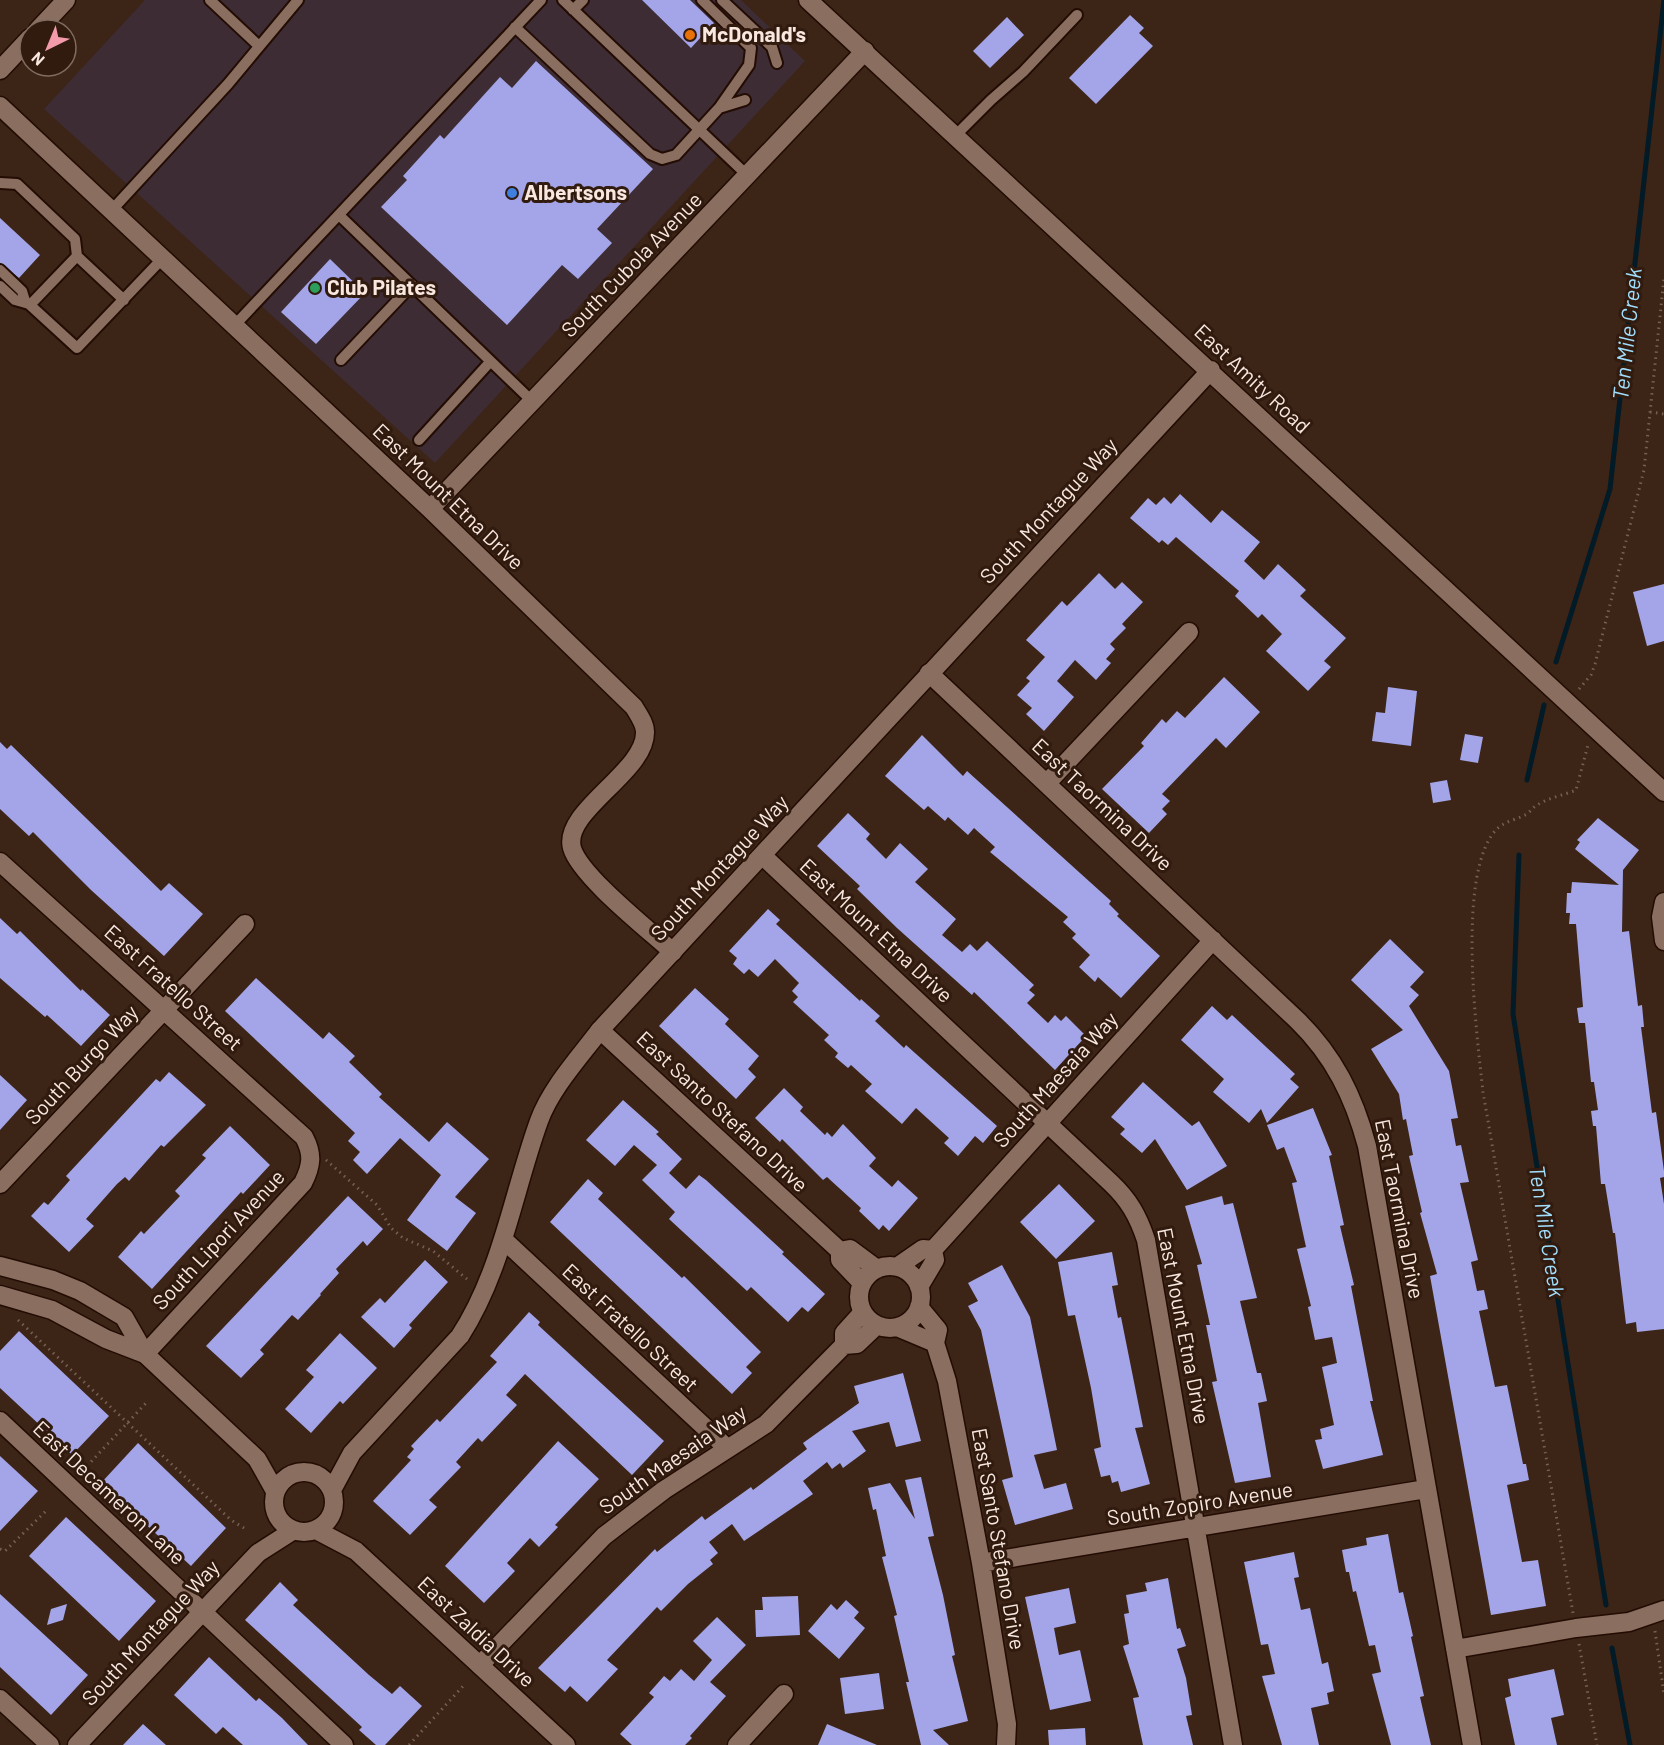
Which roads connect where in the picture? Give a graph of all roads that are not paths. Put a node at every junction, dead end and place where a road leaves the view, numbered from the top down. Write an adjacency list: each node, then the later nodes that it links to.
1 (66, 0): 12 (street)
2 (210, 0): 14 (lane)
3 (298, 0): 14 (lane)
4 (541, 0): 13 (lane)
5 (563, 0): 10 (lane)
6 (583, 0): 10 (lane)
7 (702, 0): 21 (lane)
8 (722, 0): 17 (lane)
9 (808, 0): 16 (street, East Amity Road)
10 (573, 10): 22 (lane)
11 (1077, 15): 23 (lane)
12 (49, 18)
13 (515, 27): 22 (lane); 27 (lane)
14 (259, 46): 26 (lane)
15 (18, 51): 18 (street)
16 (865, 51): 23 (street, East Amity Road); 24 (street, South Cubola Avenue)
17 (777, 63)
18 (0, 70)
19 (745, 100): 21 (lane)
20 (0, 106): 26 (street, East Mount Etna Drive)
21 (719, 108): 22 (lane)
22 (700, 130): 24 (lane)
23 (956, 135): 38 (street, East Amity Road)
24 (748, 176): 39 (street, South Cubola Avenue)
25 (0, 183): 28 (lane)
26 (111, 211): 29 (street, East Mount Etna Drive)
27 (339, 215): 31 (lane); 35 (lane)
28 (77, 256): 33 (lane); 34 (lane)
29 (162, 259): 33 (lane); 35 (street, East Mount Etna Drive)
30 (0, 270): 34 (lane)
31 (412, 285): 36 (lane); 37 (lane)
32 (0, 286): 34 (lane)
33 (124, 300): 34 (lane)
34 (27, 303)
35 (234, 326): 41 (street, East Mount Etna Drive)
36 (341, 360)
37 (490, 362): 39 (lane); 40 (lane)
38 (1211, 370): 43 (street, South Montague Way); 45 (street, East Amity Road)
39 (533, 402): 41 (street, South Cubola Avenue)
40 (419, 440)
41 (430, 509): 52 (street, East Mount Etna Drive)
42 (1189, 632): 44 (street)
43 (929, 673): 44 (street, East Taormina Drive); 46 (street, South Montague Way)
44 (1047, 783): 50 (street, East Taormina Drive)
45 (1664, 792)
46 (763, 856): 52 (street, South Montague Way); 55 (street, East Mount Etna Drive)
47 (0, 862): 53 (street, East Fratello Street)
48 (1664, 902): 51 (street)
49 (245, 924): 53 (street, South Burgo Way)
50 (1213, 940): 55 (street, South Maesaia Way); 80 (street, East Taormina Drive)
51 (1664, 941)
52 (673, 952): 54 (street, South Montague Way)
53 (164, 1010): 56 (street, East Fratello Street); 57 (street, South Burgo Way)
54 (600, 1030): 58 (street, South Montague Way); 60 (street, East Santo Stefano Drive)
55 (1047, 1123): 59 (street, South Maesaia Way); 85 (street, East Mount Etna Drive)
56 (311, 1151): 73 (street, South Lipori Avenue)
57 (0, 1183)
58 (504, 1240): 75 (street, East Fratello Street); 76 (street, South Montague Way)
59 (933, 1250): 62 (street, South Maesaia Way); 65 (street, South Maesaia Way)
60 (840, 1251): 63 (street, East Santo Stefano Drive); 64 (street, East Santo Stefano Drive)
61 (0, 1266): 73 (street)
62 (897, 1267): 63 (street); 65 (street)
63 (877, 1269): 64 (street)
64 (862, 1283): 68 (street)
65 (919, 1287): 67 (street)
66 (0, 1295): 73 (street)
67 (919, 1307): 70 (street); 71 (street, East Santo Stefano Drive)
68 (863, 1312): 69 (street); 72 (street, South Maesaia Way)
69 (877, 1325): 70 (street); 72 (street, South Maesaia Way)
70 (897, 1327): 71 (street)
71 (935, 1343): 90 (street, East Santo Stefano Drive)
72 (844, 1345): 75 (street, South Maesaia Way)
73 (145, 1354): 77 (street)
74 (0, 1421): 92 (street, East Decameron Lane)
75 (727, 1448): 94 (street, South Maesaia Way)
76 (352, 1453): 78 (street, South Montague Way); 81 (street, South Montague Way)
77 (257, 1459): 79 (street); 82 (street)
78 (315, 1473): 79 (street); 81 (street)
79 (291, 1474): 82 (street)
80 (1426, 1489): 85 (street, South Zopiro Avenue); 93 (street, East Taormina Drive)
81 (332, 1490): 83 (street)
82 (275, 1491): 84 (street)
83 (332, 1513): 87 (street); 88 (street, East Zaldia Drive)
84 (276, 1515): 86 (street); 89 (street, South Montague Way)
85 (1196, 1527): 90 (street, South Zopiro Avenue); 103 (street, East Mount Etna Drive)
86 (294, 1530): 87 (street); 89 (street, South Montague Way)
87 (316, 1530): 88 (street, East Zaldia Drive)
88 (356, 1551): 94 (street, East Zaldia Drive)
89 (258, 1553): 92 (street, South Montague Way)
90 (981, 1563): 102 (street, East Santo Stefano Drive)
91 (1664, 1610): 93 (street)
92 (202, 1612): 98 (street, South Montague Way); 99 (street, East Decameron Lane)
93 (1455, 1649): 104 (street, East Taormina Drive)
94 (480, 1665): 100 (street, East Zaldia Drive)
95 (784, 1694): 101 (street)
96 (0, 1699): 97 (street)
97 (50, 1745)
98 (77, 1745)
99 (344, 1745)
100 (566, 1745)
101 (737, 1745)
102 (1006, 1745)
103 (1233, 1745)
104 (1472, 1745)

